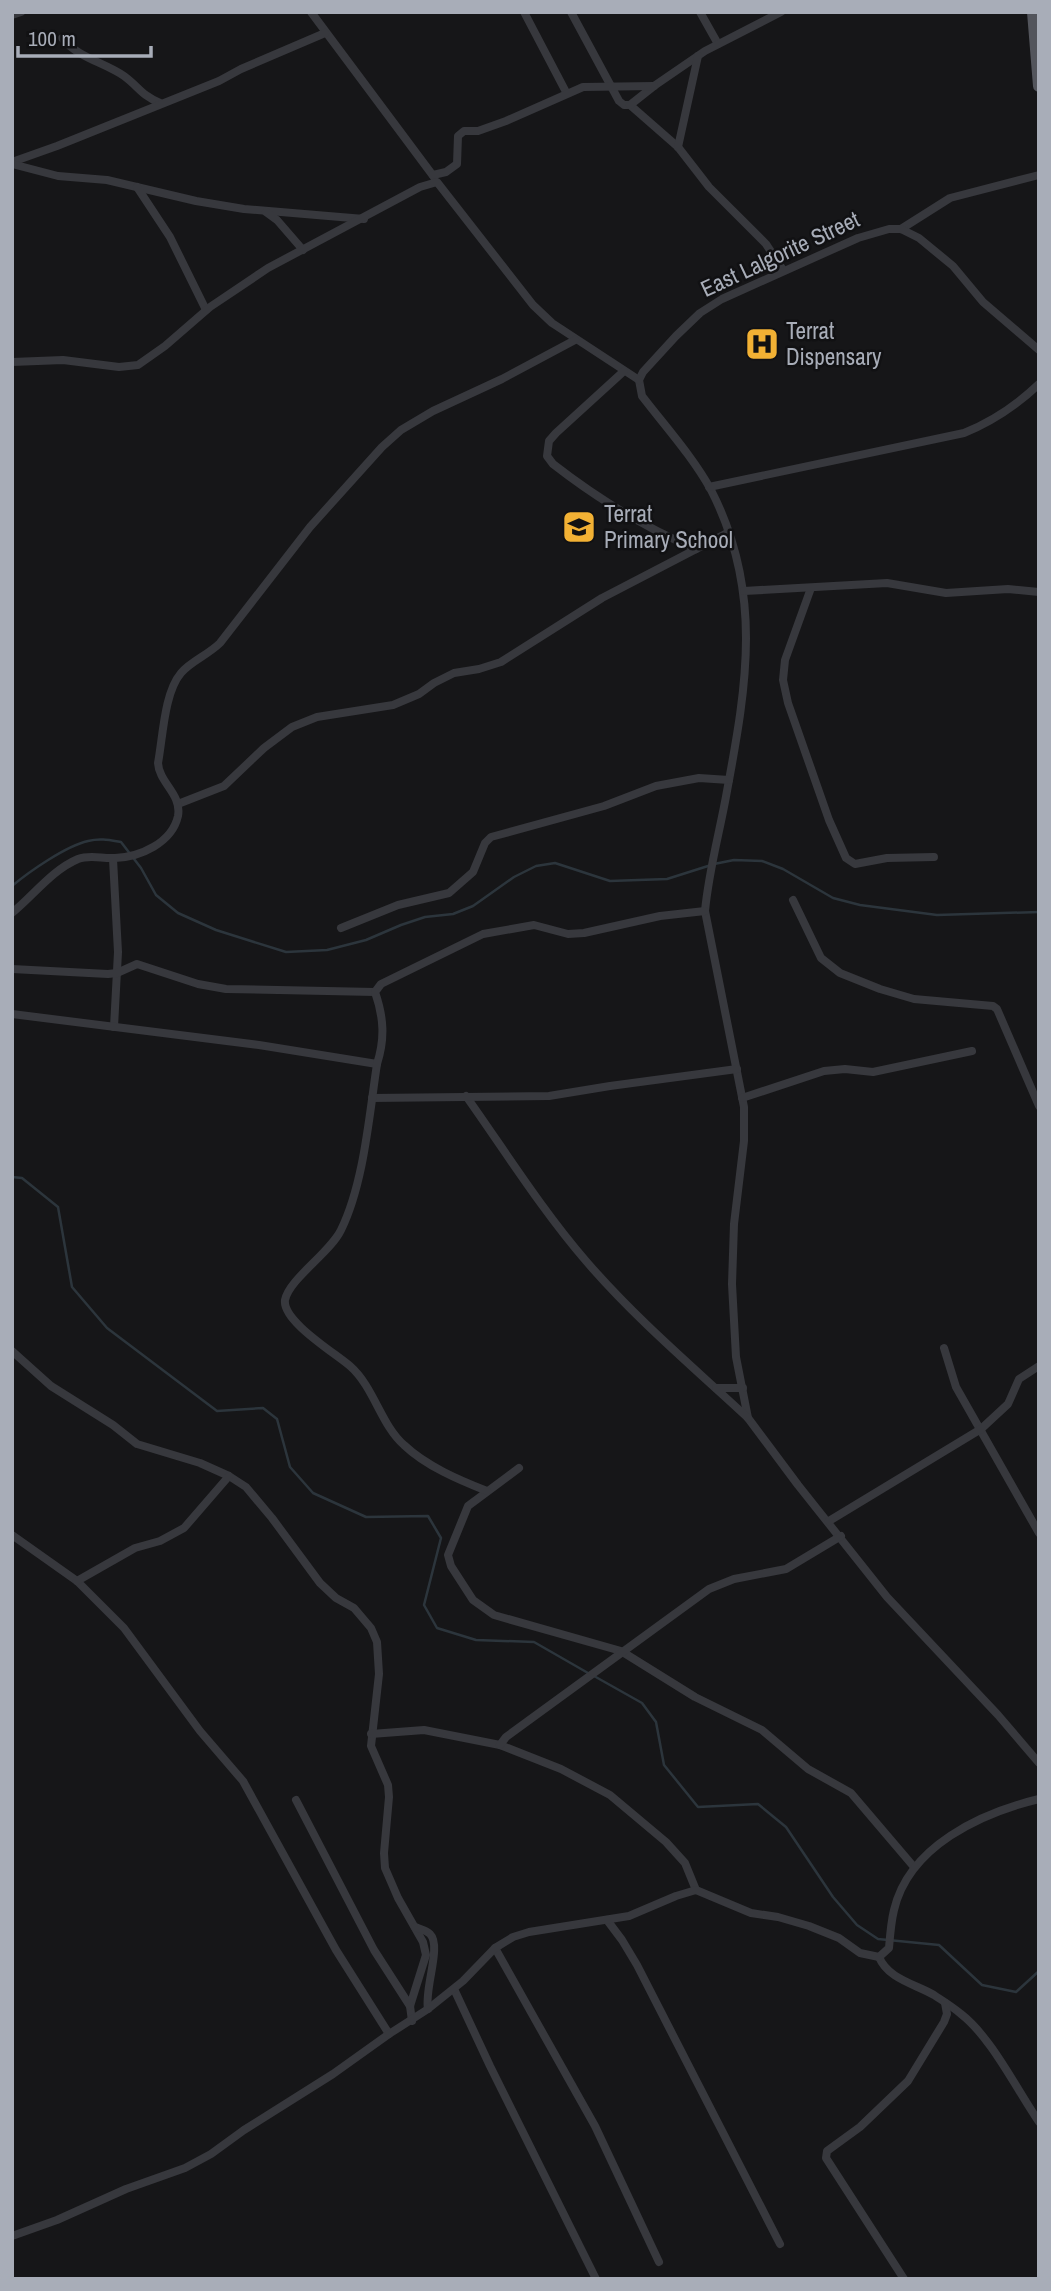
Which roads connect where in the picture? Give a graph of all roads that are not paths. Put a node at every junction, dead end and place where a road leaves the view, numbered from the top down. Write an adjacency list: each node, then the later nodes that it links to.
1 (21, 12): 8 (street)
2 (311, 12): 9 (street)
3 (524, 12): 16 (street)
4 (700, 12): 11 (street)
5 (781, 12): 11 (street)
6 (1033, 12): 15 (main road)
7 (573, 14): 13 (street)
8 (12, 15)
9 (325, 33): 17 (street); 23 (street)
10 (62, 38): 17 (street)
11 (718, 44): 12 (street)
12 (698, 56): 14 (street); 19 (street)
13 (610, 86): 14 (street); 16 (street); 18 (street)
14 (654, 86): 18 (street)
15 (1039, 86)
16 (566, 92): 21 (street)
17 (160, 103): 20 (street)
18 (630, 105): 19 (street)
19 (678, 147): 30 (street)
20 (12, 163): 24 (street)
21 (451, 169): 23 (street); 25 (street)
22 (1039, 175): 28 (street)
23 (435, 179): 25 (street); 27 (street)
24 (137, 187): 26 (street); 31 (street)
25 (445, 192): 32 (street)
26 (264, 211): 27 (street); 29 (street)
27 (364, 219): 29 (street)
28 (901, 229): 30 (street, East Lalgorite Street); 33 (street)
29 (303, 250): 31 (street)
30 (783, 270): 36 (street, East Lalgorite Street)
31 (206, 310): 34 (street)
32 (575, 340): 35 (street); 45 (street)
33 (1039, 351)
34 (12, 362)
35 (624, 371): 36 (street); 40 (street)
36 (639, 380): 38 (street)
37 (1039, 384): 38 (street)
38 (709, 487): 39 (street)
39 (729, 532): 40 (street); 42 (street)
40 (696, 549): 45 (street)
41 (811, 588): 42 (street); 43 (street); 46 (street)
42 (744, 591): 44 (street)
43 (1039, 592)
44 (729, 780): 49 (street); 51 (street)
45 (178, 803): 47 (street)
46 (934, 857)
47 (113, 859): 50 (street); 53 (street)
48 (793, 900): 63 (street)
49 (705, 911): 54 (street); 59 (street)
50 (12, 913)
51 (341, 928)
52 (12, 969): 53 (street)
53 (117, 972): 54 (street); 56 (street)
54 (374, 992): 58 (street)
55 (12, 1014): 56 (street)
56 (114, 1027): 58 (street)
57 (972, 1051): 62 (street)
58 (377, 1064): 61 (street)
59 (737, 1069): 60 (street); 62 (street)
60 (466, 1096): 61 (street); 67 (street)
61 (372, 1098): 73 (street)
62 (742, 1098): 68 (street)
63 (1039, 1106)
64 (944, 1348): 70 (street)
65 (12, 1351): 72 (street)
66 (1039, 1366): 70 (street)
67 (716, 1388): 68 (street); 69 (street)
68 (743, 1388): 69 (street)
69 (748, 1418): 74 (street)
70 (981, 1429): 74 (street); 75 (street)
71 (519, 1468): 73 (street)
72 (229, 1476): 78 (street); 80 (street)
73 (487, 1491): 79 (street)
74 (829, 1521): 77 (street)
75 (1039, 1533)
76 (12, 1535): 78 (street)
77 (841, 1536): 79 (street); 82 (street)
78 (77, 1581): 96 (street)
79 (621, 1651): 81 (street); 85 (street)
80 (371, 1734): 81 (street); 88 (street)
81 (500, 1745): 86 (street)
82 (1039, 1763)
83 (1039, 1799): 85 (street)
84 (296, 1800): 93 (street)
85 (914, 1867): 90 (street)
86 (696, 1890): 87 (street); 90 (street)
87 (607, 1920): 89 (street); 99 (street)
88 (414, 1927): 93 (street); 94 (street)
89 (495, 1948): 91 (street); 100 (street)
90 (879, 1957): 92 (street)
91 (454, 1989): 94 (street); 101 (street)
92 (945, 2003): 97 (street); 102 (street)
93 (410, 2006): 95 (street)
94 (428, 2010): 95 (street)
95 (412, 2021): 96 (street)
96 (389, 2034): 98 (street)
97 (1039, 2122)
98 (12, 2236)
99 (780, 2245)
100 (659, 2262)
101 (596, 2279)
102 (904, 2279)

